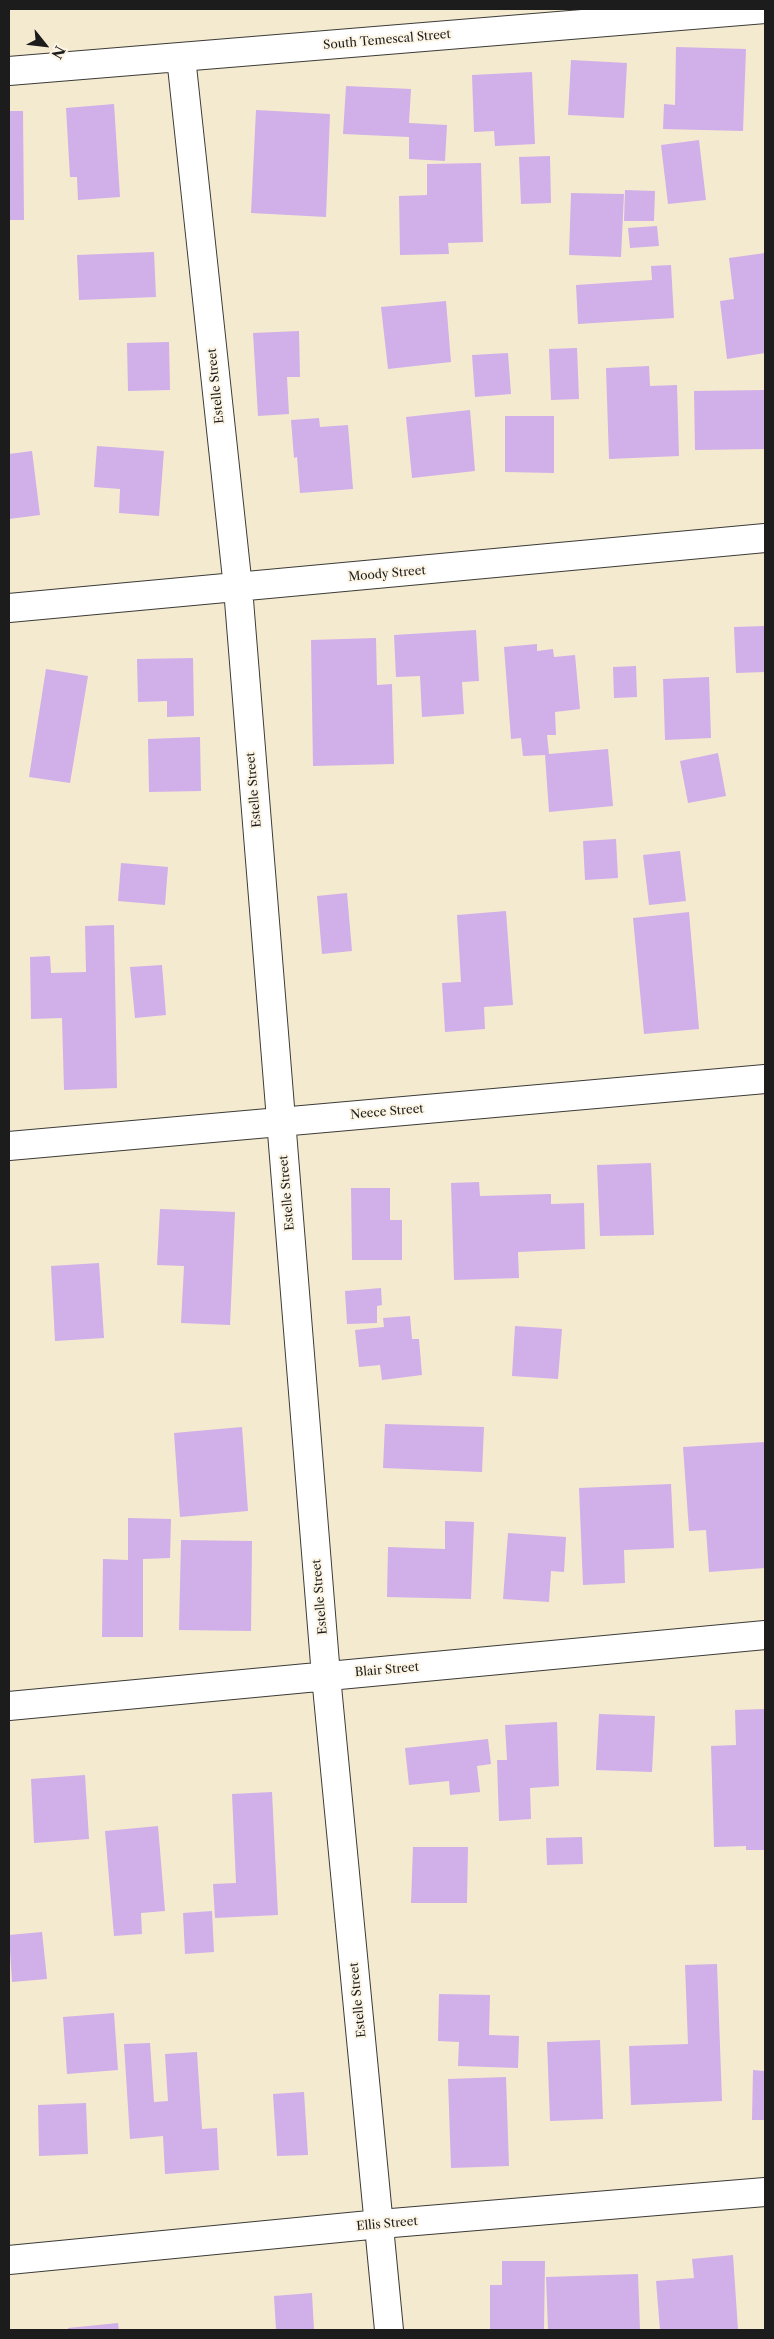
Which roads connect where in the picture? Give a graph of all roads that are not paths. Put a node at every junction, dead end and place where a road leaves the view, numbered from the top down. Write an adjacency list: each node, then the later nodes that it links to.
1 (765, 9): 2 (street, South Temescal Street)
2 (180, 57): 3 (street, South Temescal Street); 5 (street, Estelle Street)
3 (9, 70)
4 (765, 538): 5 (street, Moody Street)
5 (238, 588): 6 (street, Moody Street); 8 (street, Estelle Street)
6 (9, 608)
7 (765, 1079): 8 (street, Neece Street)
8 (281, 1121): 9 (street, Neece Street); 11 (street, Estelle Street)
9 (9, 1146)
10 (765, 1635): 11 (street, Blair Street)
11 (326, 1676): 12 (street, Blair Street); 14 (street, Estelle Street)
12 (9, 1706)
13 (765, 2192): 14 (street, Ellis Street)
14 (380, 2224): 15 (street, Ellis Street); 16 (street, Estelle Street)
15 (9, 2260)
16 (389, 2330)

